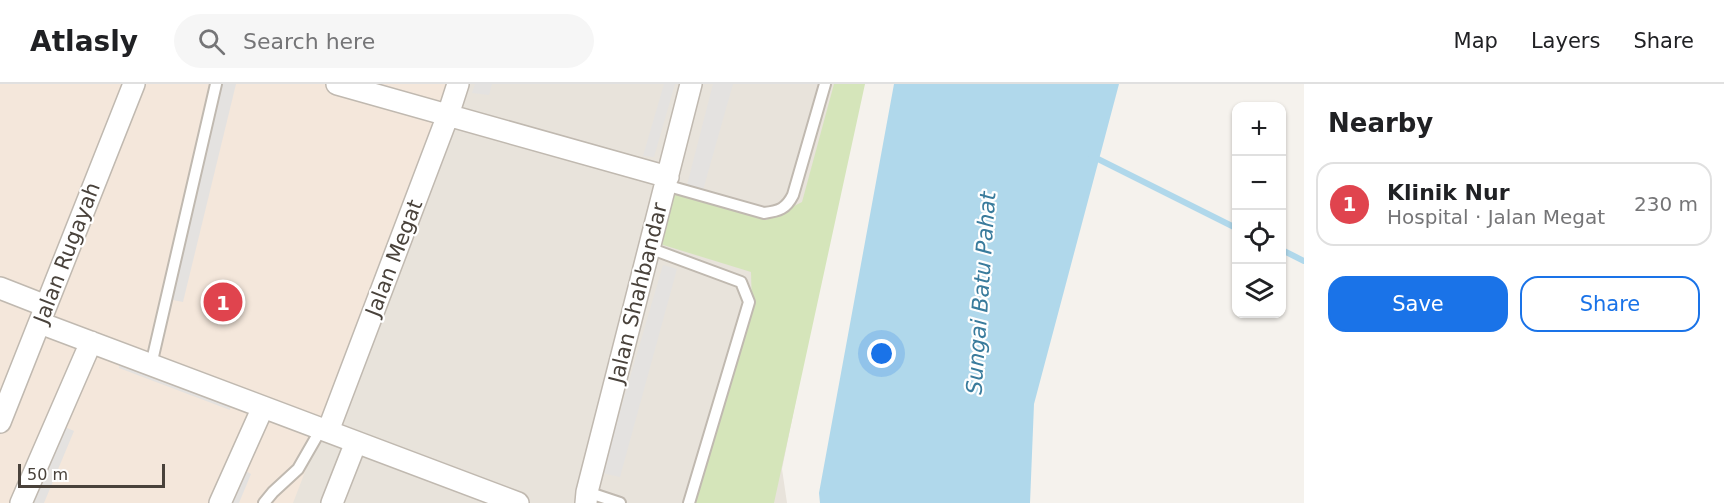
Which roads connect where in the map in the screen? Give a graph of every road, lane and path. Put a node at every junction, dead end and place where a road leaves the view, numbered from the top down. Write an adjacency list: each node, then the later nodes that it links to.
1 (134, 84): 11 (street, Jalan Rugayah)
2 (216, 84): 13 (lane)
3 (337, 84): 7 (street)
4 (459, 84): 7 (street, Jalan Megat)
5 (691, 84): 8 (street, Jalan Shahbandar)
6 (825, 84): 8 (lane)
7 (448, 115): 8 (street); 16 (street, Jalan Megat)
8 (667, 181): 9 (street, Jalan Shahbandar)
9 (650, 248): 18 (street, Jalan Shahbandar); 25 (lane)
10 (0, 288): 11 (street)
11 (43, 314): 12 (street); 15 (street, Jalan Rugayah)
12 (91, 342): 13 (street); 19 (street)
13 (151, 365): 14 (street)
14 (263, 407): 16 (street); 20 (street)
15 (0, 422)
16 (324, 430): 17 (street); 21 (lane)
17 (356, 442): 22 (street); 23 (street)
18 (587, 497): 24 (lane)
19 (21, 503)
20 (220, 503)
21 (264, 503)
22 (332, 503)
23 (518, 503)
24 (620, 503)
25 (689, 503)

